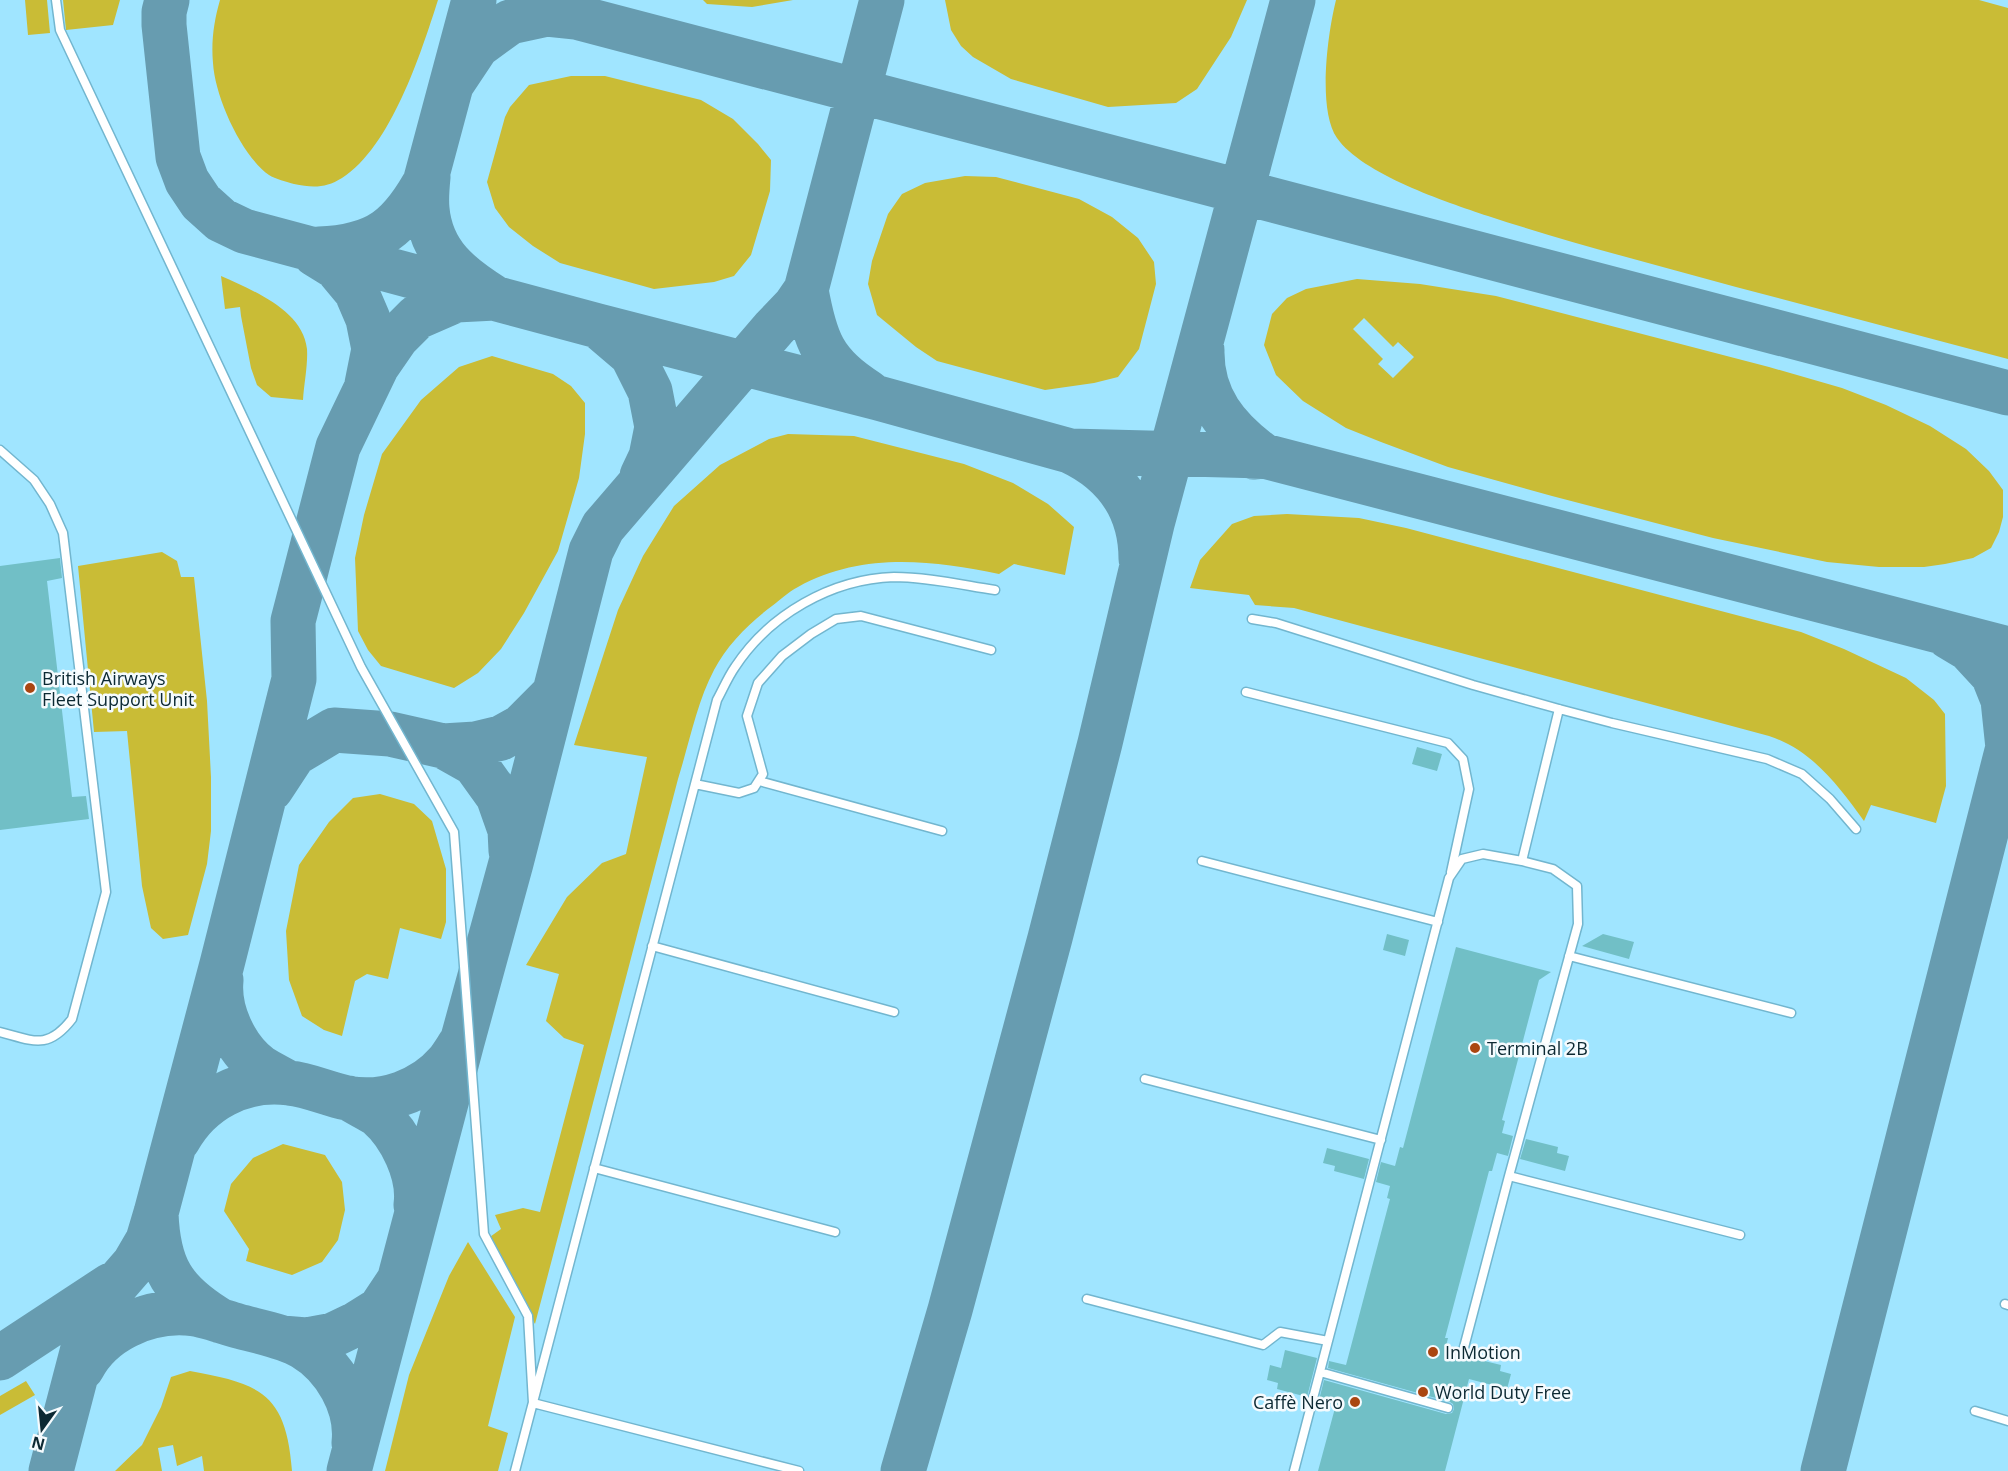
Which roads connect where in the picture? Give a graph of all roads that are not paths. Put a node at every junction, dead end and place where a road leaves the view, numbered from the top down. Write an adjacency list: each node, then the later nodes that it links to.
1 (56, 0): 31 (lane)
2 (0, 450): 20 (lane)
3 (995, 590): 9 (lane)
4 (1252, 620): 7 (lane)
5 (991, 650): 8 (lane)
6 (1246, 692): 14 (lane)
7 (1558, 709): 10 (lane); 13 (lane)
8 (759, 781): 9 (lane); 11 (lane)
9 (695, 784): 16 (lane)
10 (1856, 829)
11 (942, 831)
12 (1202, 861): 15 (lane)
13 (1522, 861): 14 (lane); 17 (lane)
14 (1449, 878): 15 (lane)
15 (1438, 922): 22 (lane)
16 (652, 946): 18 (lane); 23 (lane)
17 (1569, 956): 19 (lane); 24 (lane)
18 (894, 1012)
19 (1791, 1013)
20 (0, 1032)
21 (1144, 1079): 22 (lane)
22 (1381, 1140): 28 (lane)
23 (594, 1168): 25 (lane); 31 (lane)
24 (1509, 1176): 26 (lane); 29 (lane)
25 (835, 1232)
26 (1740, 1235)
27 (1087, 1299): 28 (lane)
28 (1328, 1341): 30 (lane)
29 (1462, 1355)
30 (1320, 1371): 32 (lane); 37 (lane)
31 (533, 1403): 35 (lane); 36 (lane)
32 (1448, 1408)
33 (1975, 1411): 34 (lane)
34 (2008, 1421)
35 (515, 1471)
36 (799, 1471)
37 (1294, 1471)

